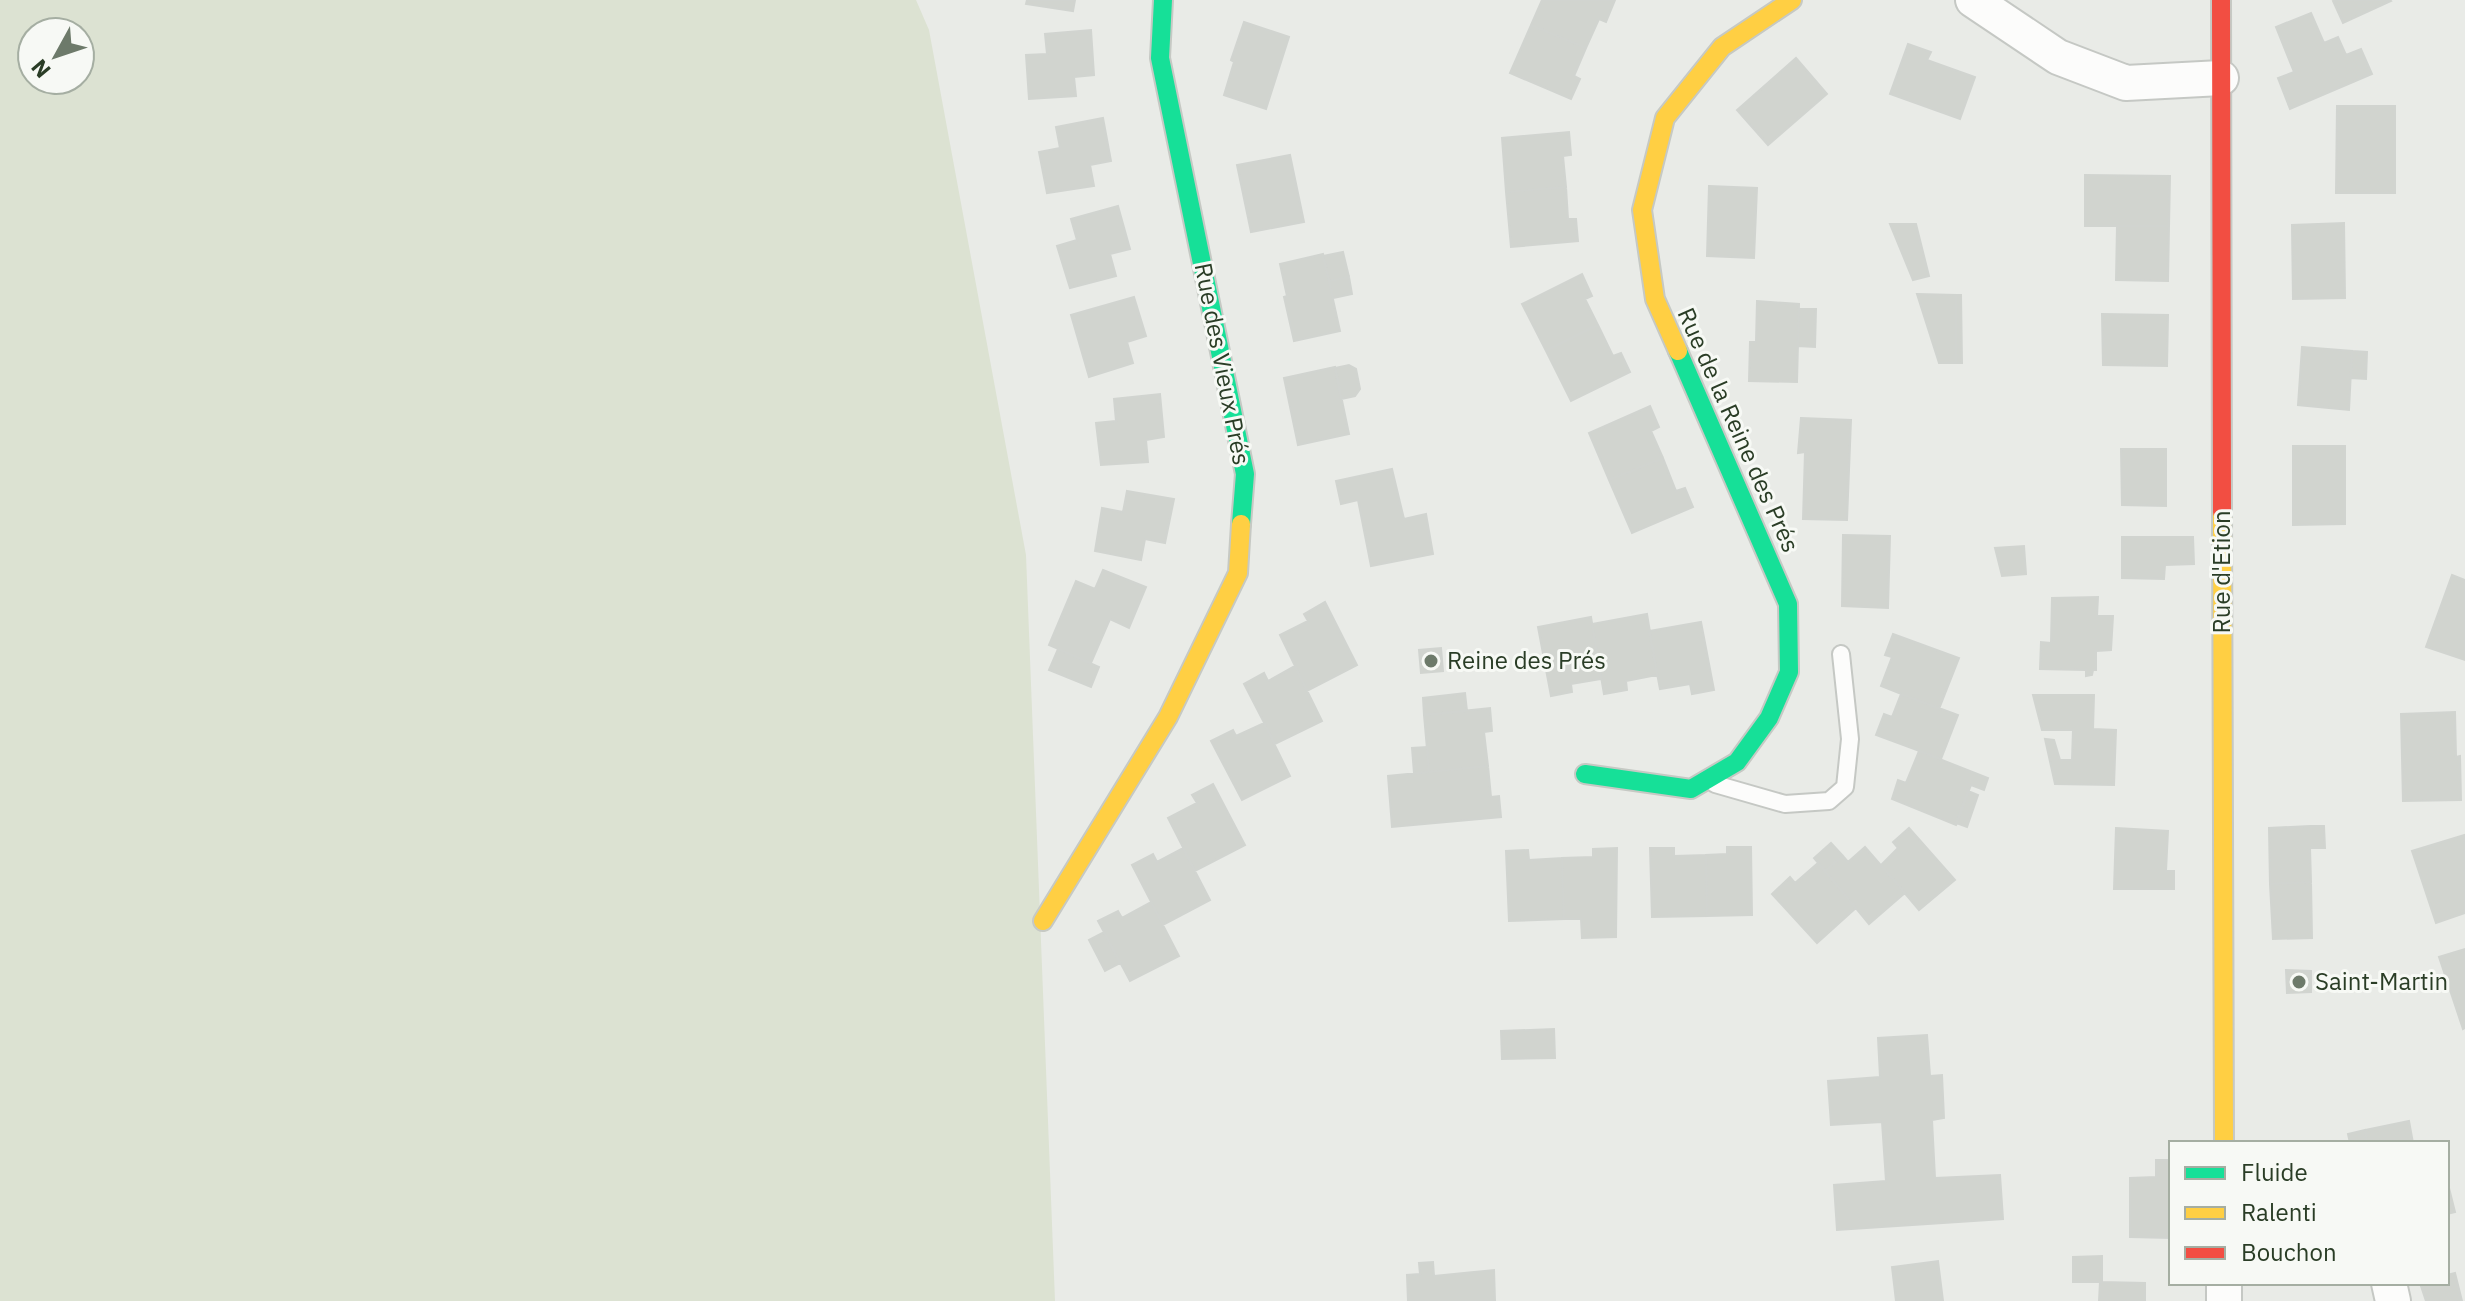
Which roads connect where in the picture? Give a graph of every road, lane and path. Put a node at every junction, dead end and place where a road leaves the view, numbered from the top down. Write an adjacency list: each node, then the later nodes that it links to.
1 (1163, 0): 9 (street, Rue des Vieux Prés)
2 (1792, 0): 8 (street, Rue de la Reine des Prés)
3 (1973, 0): 5 (street)
4 (2221, 0): 5 (street, Rue d'Etion)
5 (2221, 78): 10 (street, Rue d'Etion)
6 (1841, 654): 8 (lane)
7 (1585, 774): 8 (street, Rue de la Reine des Prés)
8 (1705, 781)
9 (1043, 921)
10 (2224, 1141)

